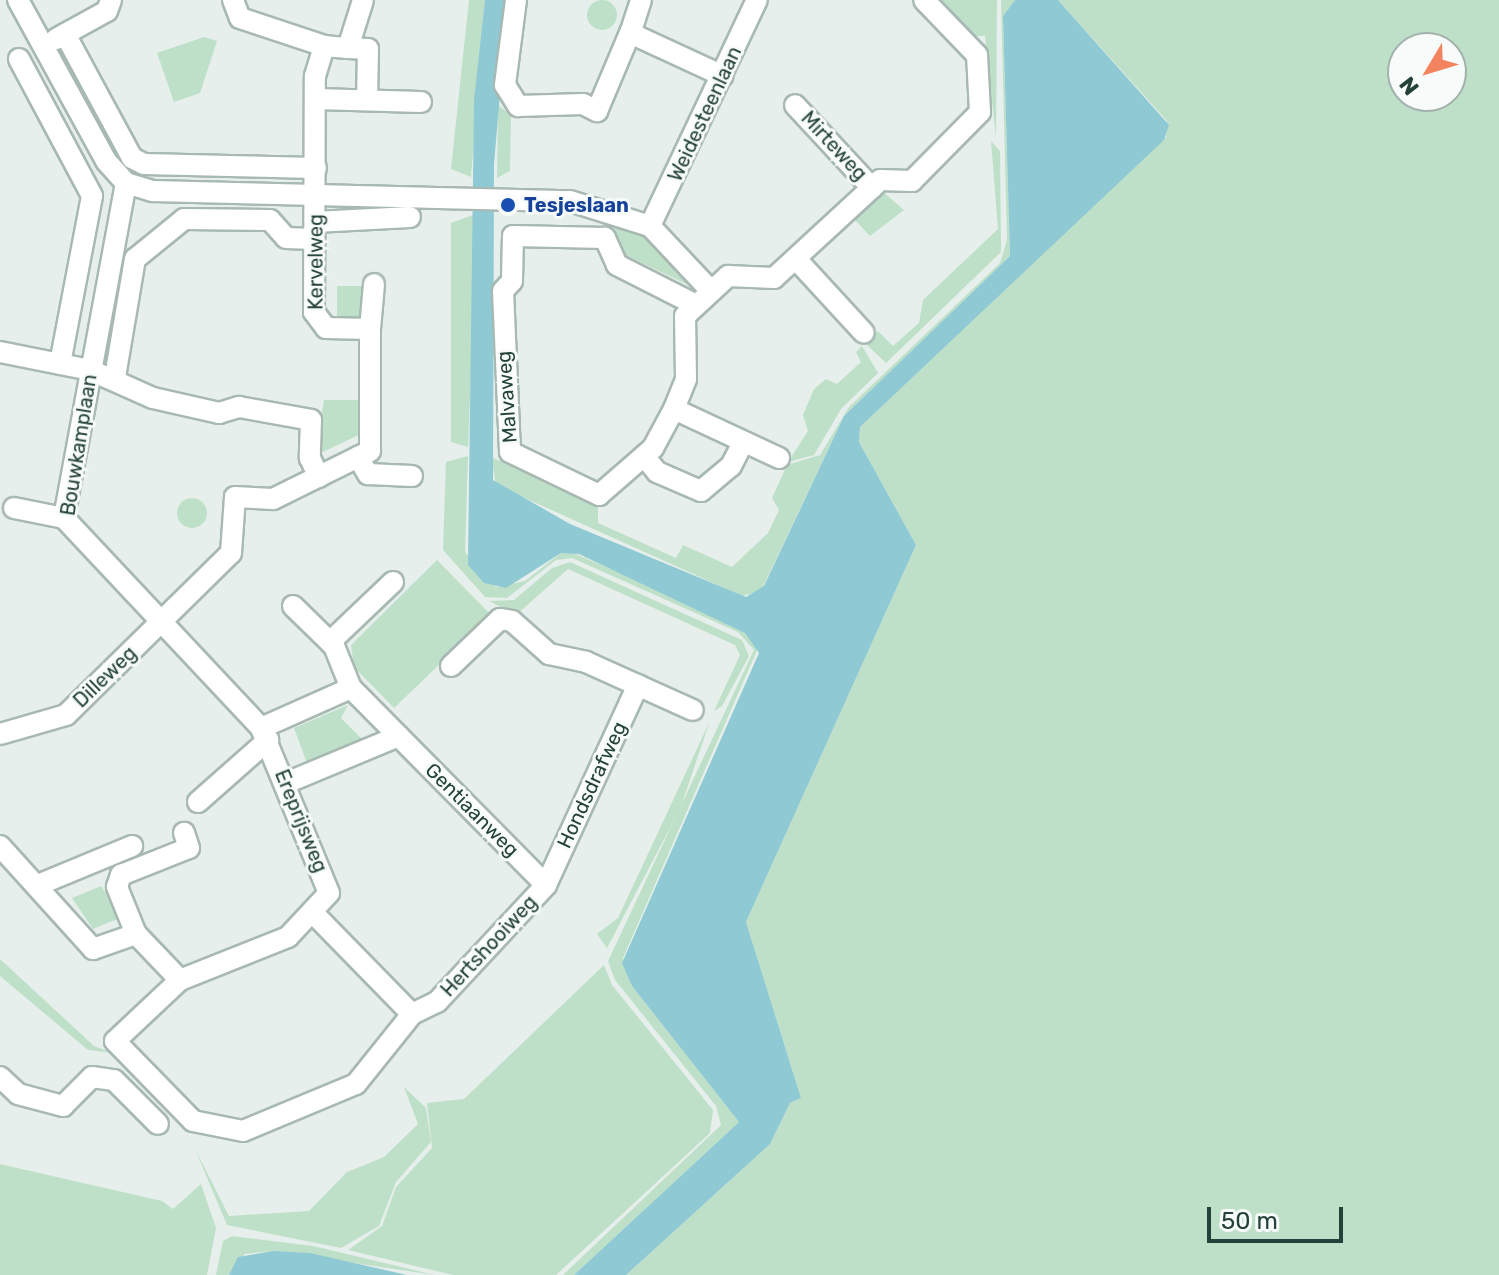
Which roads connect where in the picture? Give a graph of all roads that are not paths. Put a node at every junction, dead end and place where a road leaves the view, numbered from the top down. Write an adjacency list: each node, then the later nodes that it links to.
1 (18, 0): 12 (street)
2 (111, 0): 10 (street)
3 (233, 0): 11 (street)
4 (363, 0): 13 (street)
5 (516, 0): 9 (street)
6 (641, 0): 9 (street)
7 (757, 0): 16 (street, Weidesteenlaan)
8 (924, 0): 23 (street, Mirteweg)
9 (630, 33): 16 (street)
10 (65, 34): 12 (street); 21 (street)
11 (324, 46): 13 (street); 17 (street, Kervelweg)
12 (43, 47): 14 (street); 22 (street)
13 (348, 48): 18 (street)
14 (19, 59): 15 (street); 34 (street, Bouwkamplaan)
15 (0, 69)
16 (723, 76): 26 (street, Weidesteenlaan)
17 (316, 99): 18 (street); 21 (street, Kervelweg)
18 (367, 99): 19 (street)
19 (421, 102)
20 (795, 105): 23 (street, Mirteweg)
21 (316, 168): 24 (street, Kervelweg)
22 (126, 183): 24 (street); 35 (street, Bouwkamplaan)
23 (872, 188): 28 (street, Mirteweg)
24 (316, 194): 26 (street); 27 (street, Kervelweg)
25 (410, 217): 27 (street)
26 (650, 226): 30 (street)
27 (315, 230): 31 (street, Kervelweg); 36 (street, Bouwkamplaan)
28 (796, 259): 30 (street, Mirteweg); 32 (street)
29 (374, 284): 31 (street)
30 (703, 298): 37 (street, Malvaweg); 40 (street, Malvaweg)
31 (370, 329): 39 (street)
32 (864, 333)
33 (0, 352): 34 (street)
34 (60, 364): 35 (street)
35 (90, 370): 36 (street); 45 (street, Bouwkamplaan)
36 (115, 377): 43 (street)
37 (674, 409): 38 (street); 40 (street, Malvaweg)
38 (743, 442): 40 (street); 41 (street)
39 (364, 454): 42 (street); 43 (street)
40 (644, 456)
41 (779, 458)
42 (412, 476)
43 (319, 477): 48 (street, Dilleweg)
44 (14, 508): 45 (street)
45 (64, 518): 48 (street, Bouwkamplaan)
46 (393, 582): 49 (street)
47 (293, 606): 49 (street, Gentiaanweg)
48 (161, 622): 54 (street, Dilleweg); 55 (street, Bouwkamplaan)
49 (330, 642): 52 (street, Gentiaanweg)
50 (451, 666): 51 (street)
51 (638, 685): 53 (street); 63 (street, Hondsdrafweg)
52 (351, 688): 55 (street); 56 (street, Gentiaanweg)
53 (693, 710)
54 (0, 734)
55 (265, 734): 57 (street, Ereprijsweg); 58 (street)
56 (399, 736): 57 (street); 63 (street, Gentiaanweg)
57 (286, 783): 64 (street, Ereprijsweg)
58 (198, 802)
59 (184, 833): 65 (street)
60 (0, 846): 62 (street)
61 (132, 846): 62 (street)
62 (38, 885): 65 (street)
63 (546, 885): 67 (street, Hertshooiweg)
64 (313, 913): 66 (street); 67 (street)
65 (136, 934): 66 (street)
66 (180, 980): 67 (street, Hertshooiweg)
67 (412, 1014)
68 (0, 1077): 69 (street)
69 (158, 1124)

